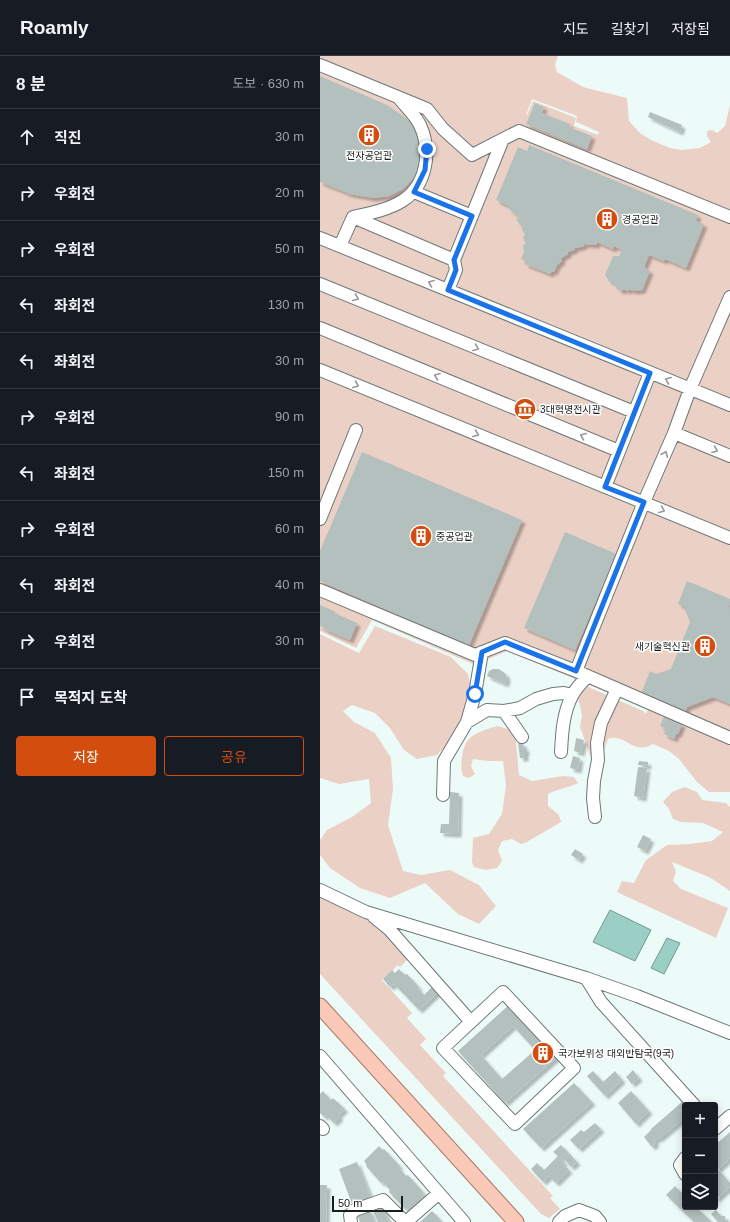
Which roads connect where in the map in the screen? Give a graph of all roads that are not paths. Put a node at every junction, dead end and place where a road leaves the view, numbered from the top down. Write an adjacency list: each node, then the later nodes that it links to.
1 (320, 65): 2 (street)
2 (399, 97): 3 (street); 4 (street)
3 (504, 139): 5 (street); 7 (street)
4 (414, 192): 5 (street); 6 (street)
5 (472, 216): 10 (street)
6 (353, 217): 9 (street); 10 (street)
7 (730, 217)
8 (320, 238): 9 (street)
9 (340, 246): 12 (street, one-way to 9)
10 (454, 260): 12 (street)
11 (320, 284): 19 (street, one-way to 19)
12 (448, 290): 16 (street)
13 (730, 297): 17 (street)
14 (320, 328): 22 (street, one-way to 14)
15 (320, 370): 24 (street, one-way to 24)
16 (650, 373): 17 (street, one-way to 16); 19 (street)
17 (690, 389): 18 (street); 21 (street)
18 (730, 405)
19 (634, 412): 22 (street)
20 (356, 430): 26 (street)
21 (674, 433): 23 (street, one-way to 23); 25 (street, one-way to 21)
22 (619, 451): 24 (street)
23 (730, 456)
24 (605, 487): 25 (street)
25 (644, 502): 27 (street, one-way to 27); 30 (street)
26 (320, 519)
27 (730, 538)
28 (320, 590): 29 (street)
29 (482, 652): 30 (street); 35 (street)
30 (576, 671): 31 (street)
31 (588, 676): 32 (street); 33 (street)
32 (617, 689): 37 (street); 40 (street)
33 (572, 695): 34 (street); 38 (street)
34 (504, 711): 35 (street); 36 (street)
35 (467, 722): 39 (street)
36 (522, 737)
37 (730, 738)
38 (561, 752)
39 (443, 795)
40 (595, 816)
41 (320, 890): 42 (street)
42 (366, 912): 43 (street); 45 (street)
43 (586, 978): 46 (street); 48 (street)
44 (320, 1006): 55 (main road)
45 (471, 1022): 45 (street)
46 (730, 1033)
47 (322, 1063): 51 (street)
48 (691, 1102)
49 (730, 1116): 50 (street)
50 (718, 1126)
51 (438, 1194): 52 (street); 54 (street)
52 (462, 1221)
53 (351, 1222): 54 (street)
54 (405, 1222)
55 (516, 1222)
56 (559, 1222): 57 (street)
57 (600, 1222)

